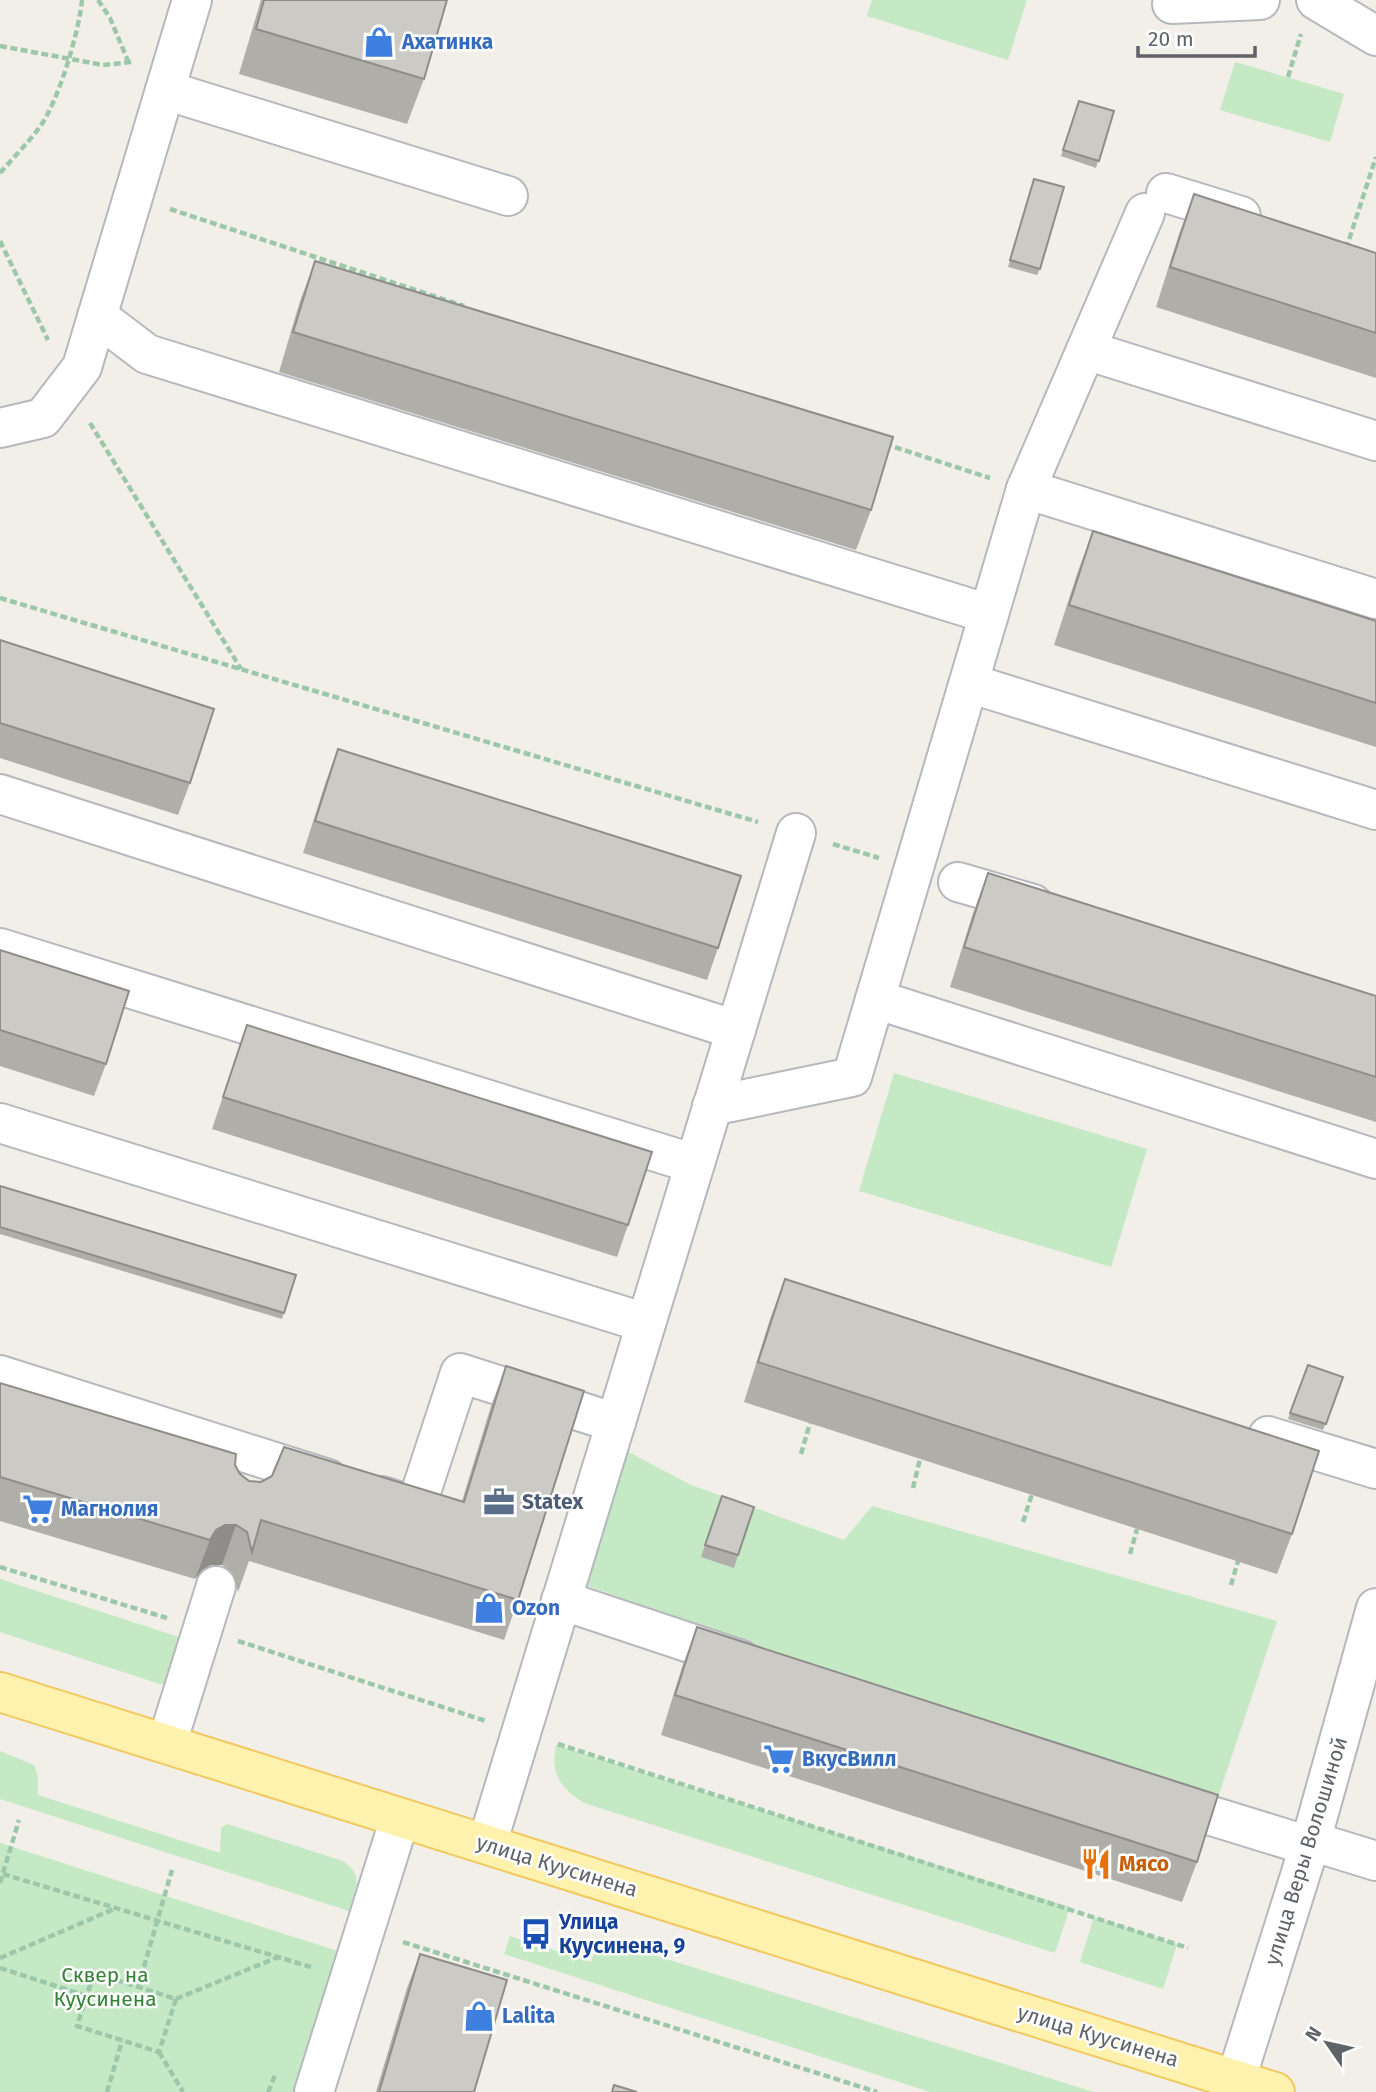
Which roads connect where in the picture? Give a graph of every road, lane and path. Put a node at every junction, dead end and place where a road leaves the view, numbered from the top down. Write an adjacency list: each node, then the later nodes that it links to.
1 (82, 0): 9 (path)
2 (98, 0): 10 (path)
3 (192, 0): 11 (street)
4 (1260, 0): 6 (street)
5 (1316, 0): 7 (street)
6 (1172, 4)
7 (1376, 36)
8 (0, 46): 9 (path)
9 (68, 61): 10 (path); 13 (path)
10 (128, 61): 11 (path)
11 (167, 82): 14 (street); 15 (street)
12 (1376, 157): 18 (path)
13 (0, 173)
14 (508, 196)
15 (132, 197): 19 (path); 20 (street)
16 (1275, 227): 21 (street)
17 (0, 241): 22 (path)
18 (1346, 250)
19 (470, 309)
20 (97, 316): 22 (street); 29 (street)
21 (1086, 350): 24 (street); 26 (street)
22 (70, 382): 23 (street); 30 (path)
23 (0, 428)
24 (1376, 441)
25 (883, 443): 26 (path)
26 (1026, 489): 28 (street); 29 (street)
27 (0, 598): 30 (path)
28 (1376, 599)
29 (989, 614): 31 (street)
30 (242, 669): 34 (path)
31 (968, 683): 33 (street); 35 (street)
32 (0, 794): 40 (street)
33 (1376, 810)
34 (796, 833): 35 (path); 40 (street)
35 (914, 868): 39 (street)
36 (958, 882): 37 (street)
37 (1067, 915)
38 (0, 948): 44 (street)
39 (875, 999): 41 (street); 43 (street)
40 (736, 1030): 41 (street)
41 (712, 1106): 44 (street)
42 (0, 1123): 45 (street)
43 (1376, 1159)
44 (695, 1164): 45 (street)
45 (646, 1323): 47 (street)
46 (0, 1375): 47 (street)
47 (616, 1423): 62 (street)
48 (810, 1423): 50 (path)
49 (1228, 1424): 52 (street)
50 (801, 1454)
51 (920, 1459): 53 (path)
52 (1376, 1469)
53 (913, 1488)
54 (1031, 1494): 55 (path)
55 (1023, 1522)
56 (1137, 1529): 57 (path)
57 (1130, 1554)
58 (1238, 1561): 60 (path)
59 (0, 1567): 64 (path)
60 (1231, 1585)
61 (216, 1586): 64 (street)
62 (561, 1600): 65 (street); 67 (street)
63 (1376, 1608): 73 (street, улица Веры Волошиной)
64 (203, 1629): 67 (path); 68 (street)
65 (772, 1671)
66 (0, 1692): 68 (main road, улица Куусинена)
67 (521, 1732): 72 (street); 81 (path)
68 (167, 1743): 70 (main road, улица Куусинена)
69 (1124, 1787): 73 (street)
70 (400, 1818): 72 (main road, улица Куусинена); 96 (street)
71 (19, 1820): 76 (path)
72 (487, 1843): 92 (main road, улица Куусинена)
73 (1310, 1843): 74 (street); 92 (street, улица Веры Волошиной)
74 (1376, 1861)
75 (172, 1870): 79 (path)
76 (3, 1874): 77 (path); 78 (path)
77 (0, 1883)
78 (115, 1908): 79 (path); 83 (path)
79 (157, 1922): 82 (path); 86 (path)
80 (403, 1942): 97 (path)
81 (1188, 1948)
82 (278, 1957): 85 (path); 88 (path)
83 (0, 1958)
84 (0, 1968): 87 (path)
85 (316, 1969)
86 (138, 1987): 87 (path); 88 (path)
87 (87, 1996): 89 (path)
88 (176, 1999): 90 (path)
89 (122, 2041): 90 (path); 93 (path)
90 (159, 2052): 94 (path)
91 (279, 2065): 95 (path)
92 (1234, 2086): 98 (main road, улица Куусинена)
93 (107, 2092)
94 (183, 2092)
95 (268, 2092)
96 (314, 2092)
97 (877, 2092)
98 (1275, 2092)

